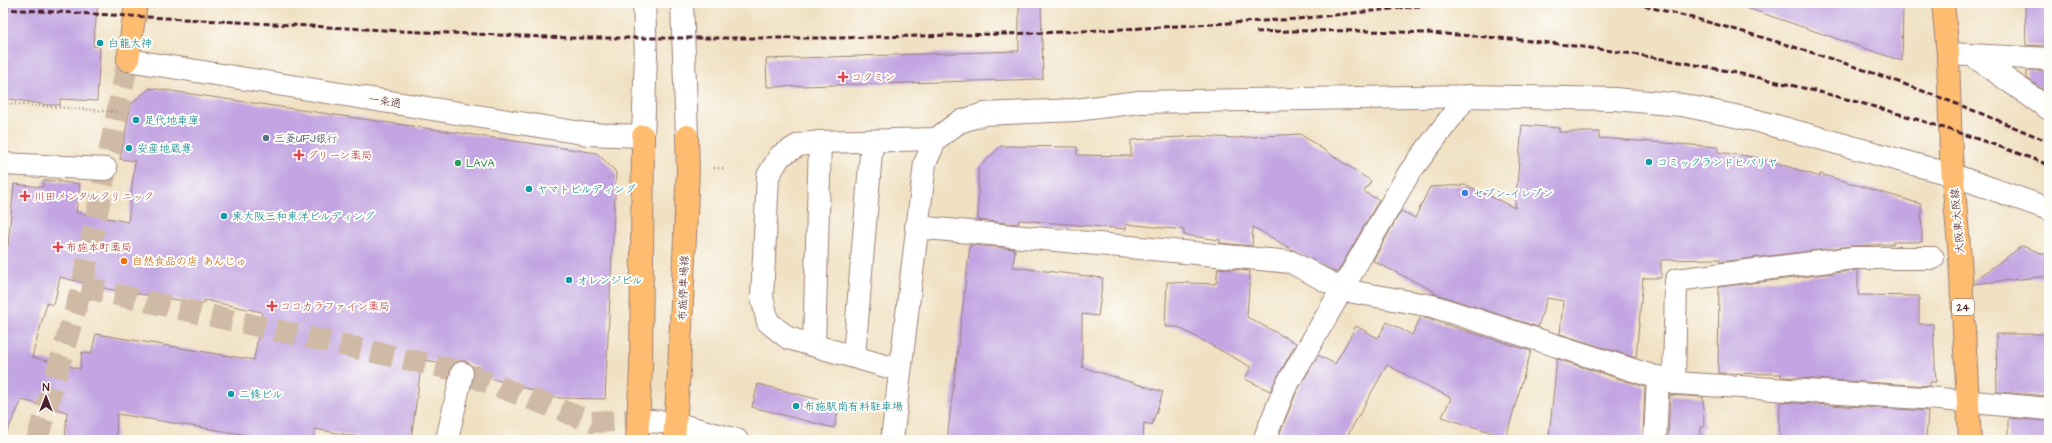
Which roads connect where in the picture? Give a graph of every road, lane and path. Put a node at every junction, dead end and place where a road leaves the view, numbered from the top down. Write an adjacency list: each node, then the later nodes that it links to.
1 (136, 3): 8 (main road)
2 (644, 3): 13 (street)
3 (682, 3): 14 (street)
4 (1943, 3): 5 (main road, 大阪東大阪線 / 24)
5 (1948, 54): 6 (street); 20 (main road, 大阪東大阪線 / 24)
6 (1972, 55): 7 (street); 11 (street)
7 (2049, 58)
8 (128, 60): 13 (street, 一条通)
9 (1467, 96): 15 (street); 20 (street); 24 (street)
10 (3, 103): 12 (path)
11 (2049, 110)
12 (118, 112)
13 (643, 136): 32 (main road)
14 (687, 136): 33 (main road, 布施停車場線)
15 (936, 139): 16 (street); 22 (street)
16 (872, 141): 17 (street); 26 (street)
17 (820, 142): 25 (street); 25 (street)
18 (3, 164): 19 (street)
19 (106, 169)
20 (1953, 175): 21 (street); 30 (main road, 大阪東大阪線 / 24)
21 (2049, 209)
22 (916, 227): 24 (street); 27 (street)
23 (1933, 258): 29 (street)
24 (1343, 290): 29 (street); 37 (street)
25 (814, 345): 26 (street)
26 (854, 356): 27 (street)
27 (899, 370): 36 (street)
28 (462, 373): 34 (street)
29 (1666, 380): 30 (street); 38 (street)
30 (1968, 402): 31 (street); 39 (main road, 大阪東大阪線 / 24)
31 (2049, 409)
32 (637, 430): 33 (street)
33 (674, 432): 35 (street)
34 (447, 440)
35 (737, 440)
36 (892, 440)
37 (1264, 440)
38 (1655, 440)
39 (1970, 440)

